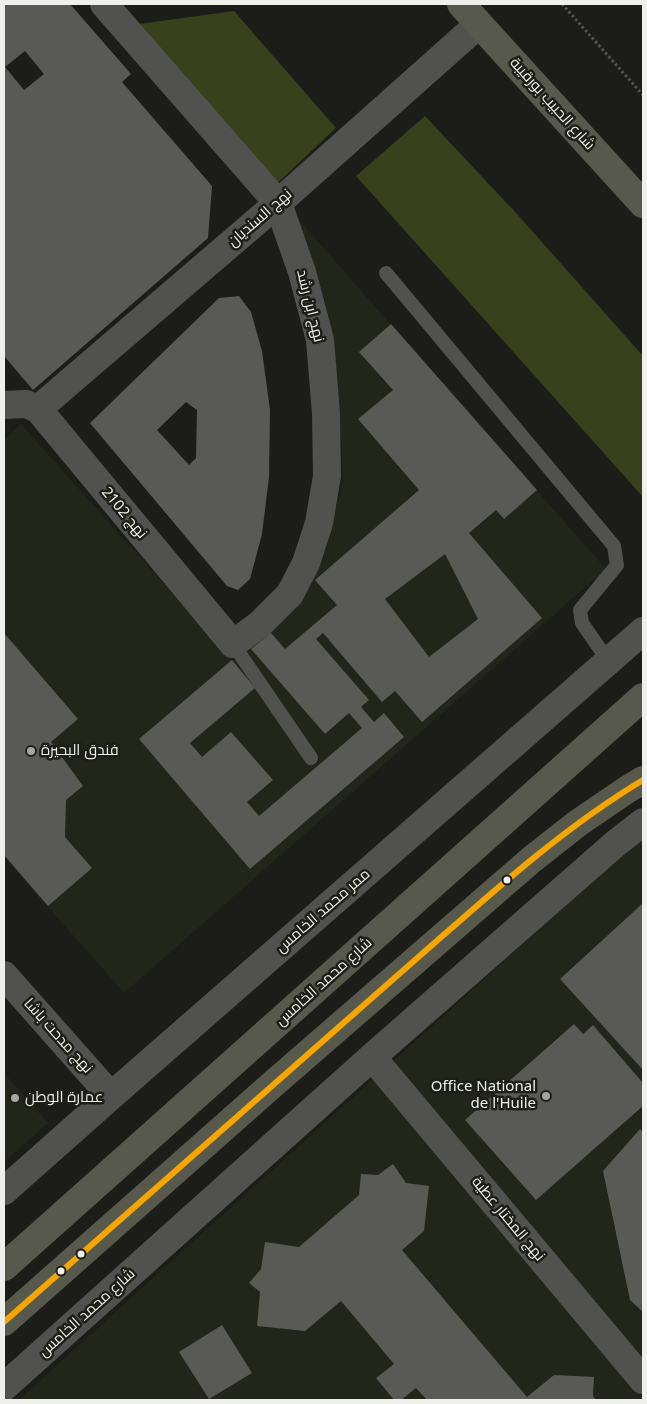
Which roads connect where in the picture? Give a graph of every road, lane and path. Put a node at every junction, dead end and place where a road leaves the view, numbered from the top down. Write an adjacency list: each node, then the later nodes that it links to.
1 (104, 4): 6 (street, نهج ابن رشد)
2 (461, 4): 4 (main road, شارع الحبيب بورقيبة)
3 (562, 4): 5 (path)
4 (479, 24): 6 (street, نهج السنديان); 7 (main road, شارع الحبيب بورقيبة)
5 (643, 96)
6 (278, 203): 10 (street, نهج السنديان); 12 (street, نهج ابن رشد)
7 (643, 204)
8 (386, 273): 13 (lane)
9 (4, 405): 10 (street)
10 (38, 409): 12 (street, نهج 2102)
11 (643, 631): 13 (street, ممر محمد الخامس)
12 (234, 644): 15 (lane)
13 (609, 662): 20 (street, ممر محمد الخامس)
14 (643, 696): 22 (main road, شارع محمد الخامس)
15 (311, 758)
16 (643, 780): 23 (main road)
17 (643, 822): 19 (street, شارع محمد الخامس)
18 (4, 975): 20 (street, نهج مدحت باشا)
19 (372, 1057): 24 (street, نهج المختار عطية); 25 (street, شارع محمد الخامس)
20 (111, 1096): 21 (street, ممر محمد الخامس)
21 (4, 1191)
22 (4, 1267)
23 (4, 1322)
24 (643, 1380)
25 (4, 1387)

